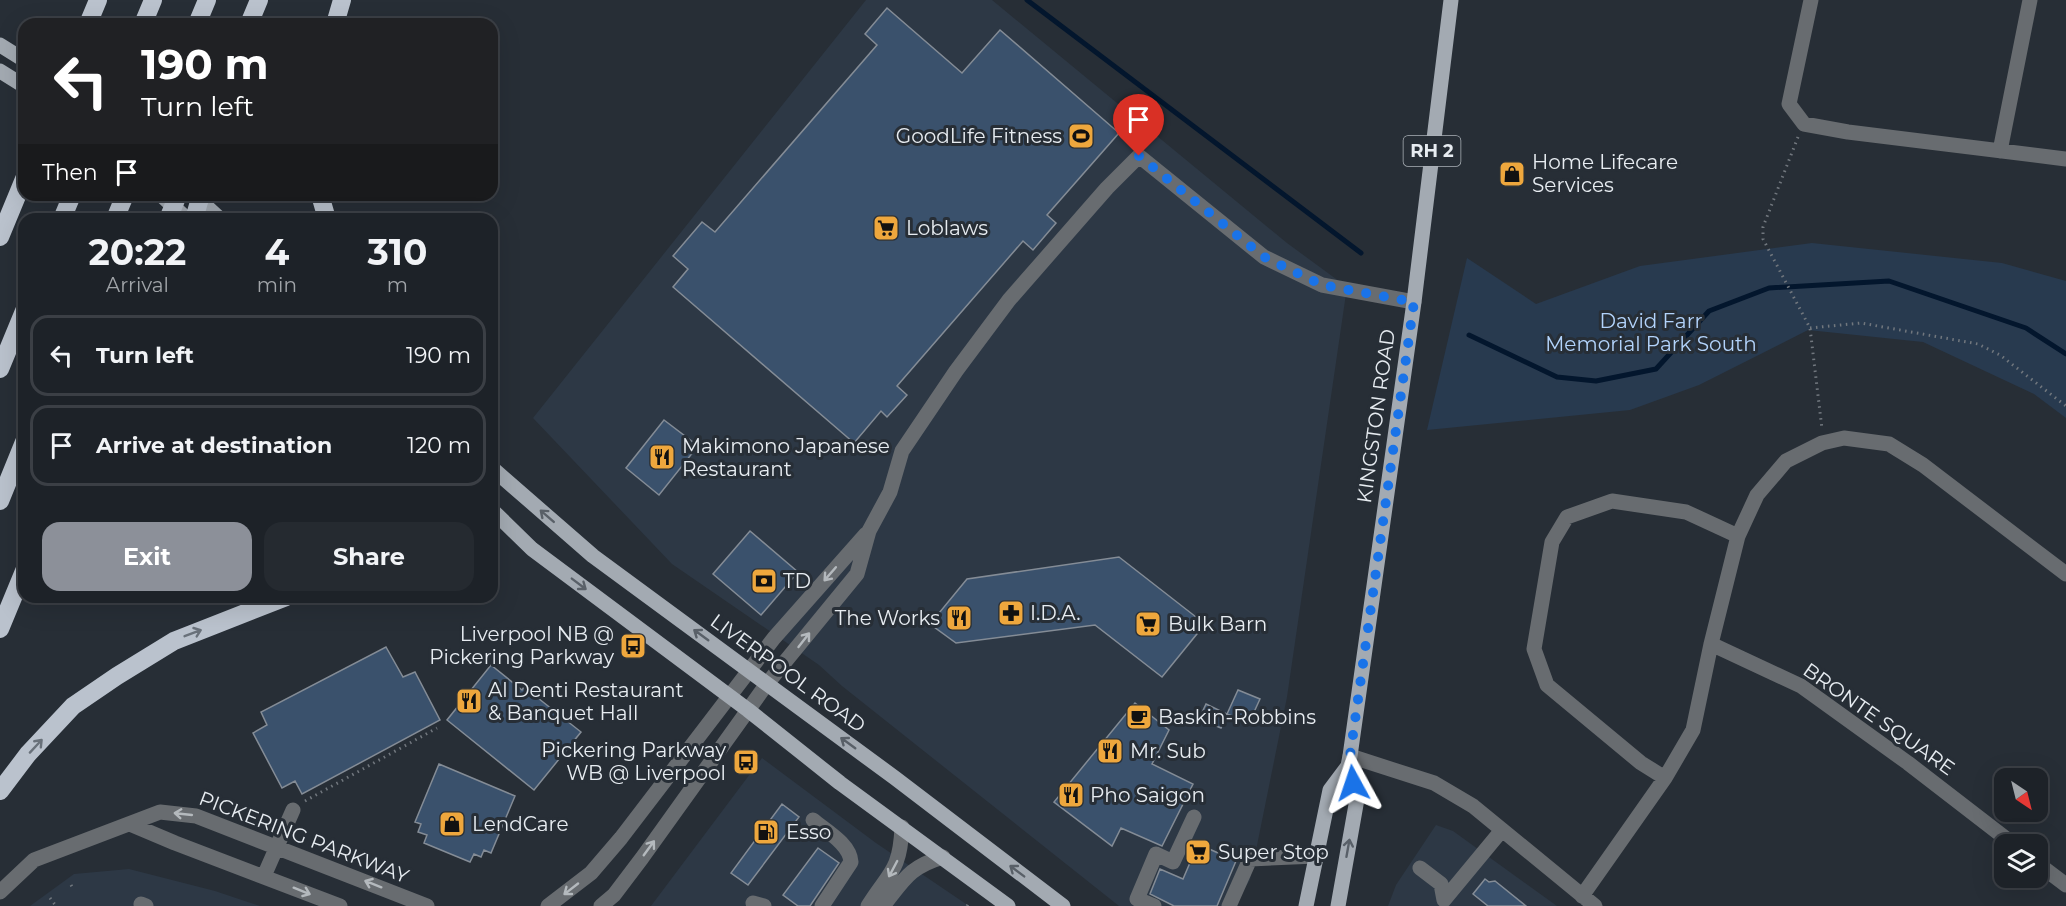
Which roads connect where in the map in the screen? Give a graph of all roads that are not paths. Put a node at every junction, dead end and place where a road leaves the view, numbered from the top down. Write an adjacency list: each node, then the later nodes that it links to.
1 (98, 0): 9 (highway)
2 (153, 0): 10 (highway)
3 (207, 0): 11 (highway)
4 (259, 0): 12 (highway)
5 (342, 0): 13 (highway)
6 (1451, 0): 26 (main road, KINGSTON ROAD / RH 2)
7 (1811, 0): 18 (street)
8 (2030, 0): 18 (street)
9 (90, 18)
10 (146, 18)
11 (200, 18)
12 (252, 18)
13 (337, 18)
14 (0, 45): 15 (main road)
15 (18, 56)
16 (0, 71): 17 (main road)
17 (18, 82)
18 (2000, 151): 19 (street)
19 (2066, 159)
20 (18, 194): 25 (highway)
21 (168, 201): 23 (main road)
22 (201, 201): 24 (main road)
23 (180, 213)
24 (214, 213)
25 (0, 237)
26 (1414, 302): 33 (street); 44 (main road, KINGSTON ROAD / RH 2)
27 (18, 326): 28 (highway)
28 (0, 369)
29 (18, 457): 31 (highway)
30 (498, 473): 40 (main road, LIVERPOOL ROAD, one-way to 30)
31 (0, 501)
32 (498, 516): 42 (main road, one-way to 42)
33 (869, 531): 40 (street, one-way to 40); 41 (street, one-way to 33)
34 (1738, 536): 35 (street); 39 (street); 45 (street)
35 (2066, 574)
36 (18, 586): 38 (highway)
37 (271, 603): 46 (highway, one-way to 37)
38 (0, 629)
39 (1711, 644): 45 (street); 53 (street, BRONTE SQUARE)
40 (749, 669): 41 (main road, LIVERPOOL ROAD); 42 (street)
41 (766, 685): 43 (street); 73 (main road, LIVERPOOL ROAD, one-way to 41)
42 (729, 697): 43 (main road); 67 (street, one-way to 67)
43 (748, 710): 51 (main road); 68 (street, one-way to 43)
44 (1349, 761): 52 (street); 55 (main road, KINGSTON ROAD / RH 2); 77 (main road, KINGSTON ROAD / RH 2, one-way to 44)
45 (1665, 778): 62 (street)
46 (0, 791)
47 (297, 807): 54 (street)
48 (1194, 817): 63 (street)
49 (813, 820): 69 (street)
50 (130, 824): 54 (street, PICKERING PARKWAY, one-way to 50); 59 (street); 61 (street, PICKERING PARKWAY)
51 (902, 827): 56 (main road); 70 (street, one-way to 70)
52 (1502, 830): 62 (street); 64 (street)
53 (2000, 834)
54 (278, 847): 59 (street); 66 (street, PICKERING PARKWAY, one-way to 54)
55 (1316, 856): 75 (street); 76 (main road, KINGSTON ROAD / RH 2)
56 (943, 857): 71 (street); 72 (main road)
57 (1420, 868): 64 (street)
58 (2048, 871): 60 (street)
59 (264, 876): 65 (street, one-way to 65)
60 (2066, 885)
61 (0, 891)
62 (1582, 896): 78 (street)
63 (1134, 902): 74 (street)
64 (1445, 904)
65 (340, 906)
66 (427, 906)
67 (548, 906)
68 (601, 906)
69 (822, 906)
70 (868, 906)
71 (883, 906)
72 (1008, 906)
73 (1064, 906)
74 (1154, 906)
75 (1229, 906)
76 (1304, 906)
77 (1338, 906)
78 (1595, 906)

